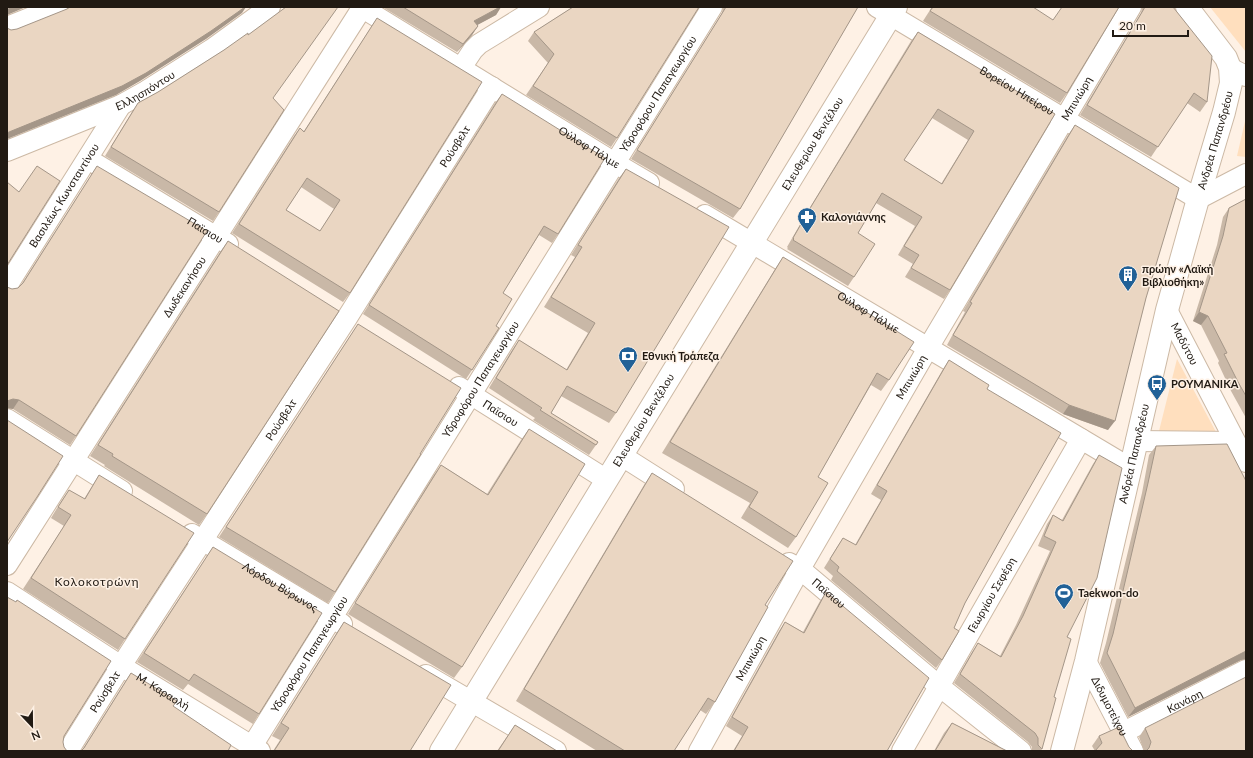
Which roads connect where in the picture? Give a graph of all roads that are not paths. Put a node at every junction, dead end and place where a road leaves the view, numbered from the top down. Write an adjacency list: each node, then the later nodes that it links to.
1 (57, 7): 9 (street)
2 (270, 7): 13 (street, Ελλησπόντου)
3 (361, 7): 10 (street, Ούλοφ Πάλμε); 22 (street, Δωδεκανήσου)
4 (539, 7): 10 (street)
5 (712, 7): 17 (street, Υδροφόρου Παπαγεωργίου)
6 (1131, 7): 14 (street, Μπινιώρη)
7 (1187, 7): 11 (main road, Ανδρέα Παπανδρέου)
8 (888, 10): 14 (street, Βορείου Ηπείρου); 23 (main road, Ελευθερίου Βενιζέλου)
9 (7, 27)
10 (461, 68): 12 (street, Ούλοφ Πάλμε)
11 (1238, 72): 20 (main road, Ανδρέα Παπανδρέου)
12 (492, 87): 17 (street, Ούλοφ Πάλμε); 42 (street, Ρούσβελτ)
13 (121, 105): 15 (street, Ελλησπόντου); 16 (street, Βασιλέως Κωνσταντίνου)
14 (1064, 119): 20 (street, Βορείου Ηπείρου); 27 (street, Μπινιώρη)
15 (7, 151)
16 (88, 159): 22 (street, Παϊσιου); 25 (street, Βασιλέως Κωνσταντίνου)
17 (614, 162): 19 (street, Ούλοφ Πάλμε); 29 (street, Υδροφόρου Παπαγεωργίου)
18 (1246, 174): 20 (street)
19 (663, 190)
20 (1198, 199): 26 (main road, Ανδρέα Παπανδρέου)
21 (690, 206): 23 (street, Ούλοφ Πάλμε)
22 (216, 236): 24 (street, Παϊσιου); 35 (street, Δωδεκανήσου)
23 (753, 242): 27 (street, Ούλοφ Πάλμε); 34 (main road, Ελευθερίου Βενιζέλου)
24 (242, 253)
25 (7, 286)
26 (1167, 310): 32 (main road, Ανδρέα Παπανδρέου); 33 (street, Μαδύτου)
27 (928, 348): 31 (street, Ούλοφ Πάλμε); 45 (street, Μπινιώρη)
28 (444, 378): 29 (street, Παϊσιου)
29 (470, 395): 38 (street, Παϊσιου); 47 (street, Υδροφόρου Παπαγεωργίου)
30 (7, 420): 35 (street)
31 (1081, 439): 37 (street, Ούλοφ Πάλμε); 53 (street, Γεωργίου Σεφέρη)
32 (1136, 441): 33 (street); 37 (main road, Ανδρέα Παπανδρέου)
33 (1235, 442): 36 (street, Μαδύτου)
34 (622, 456): 38 (main road, Ελευθερίου Βενιζέλου); 39 (street)
35 (73, 461): 40 (street); 44 (street, Δωδεκανήσου)
36 (1246, 462)
37 (1130, 468): 49 (main road, Ανδρέα Παπανδρέου)
38 (607, 480): 54 (main road, Ελευθερίου Βενιζέλου)
39 (688, 498)
40 (134, 499)
41 (175, 524): 42 (street, Λόρδου Βύρωνος)
42 (202, 540): 47 (street, Λόρδου Βύρωνος); 50 (street, Ρούσβελτ)
43 (774, 553): 45 (street, Παϊσιου)
44 (7, 565)
45 (800, 570): 53 (street, Παϊσιου); 60 (street, Μπινιώρη)
46 (7, 592): 50 (street, Μ. Καραολή)
47 (332, 618): 48 (street, Λόρδου Βύρωνος); 56 (street, Υδροφόρου Παπαγεωργίου)
48 (358, 634)
49 (1086, 661): 55 (street, Διδυμοτείχου); 63 (main road, Ανδρέα Παπανδρέου)
50 (121, 666): 56 (street, Μ. Καραολή); 57 (street, Ρούσβελτ)
51 (412, 666): 54 (street)
52 (1246, 670): 55 (street, Κανάρη)
53 (939, 686): 61 (street, Γεωργίου Σεφέρη); 62 (street, Παϊσιου)
54 (471, 702): 58 (main road, Ελευθερίου Βενιζέλου); 59 (street)
55 (1124, 732): 64 (street, Διδυμοτείχου)
56 (253, 749)
57 (68, 751)
58 (441, 751)
59 (556, 751)
60 (699, 751)
61 (902, 751)
62 (1021, 751)
63 (1062, 751)
64 (1133, 751)

